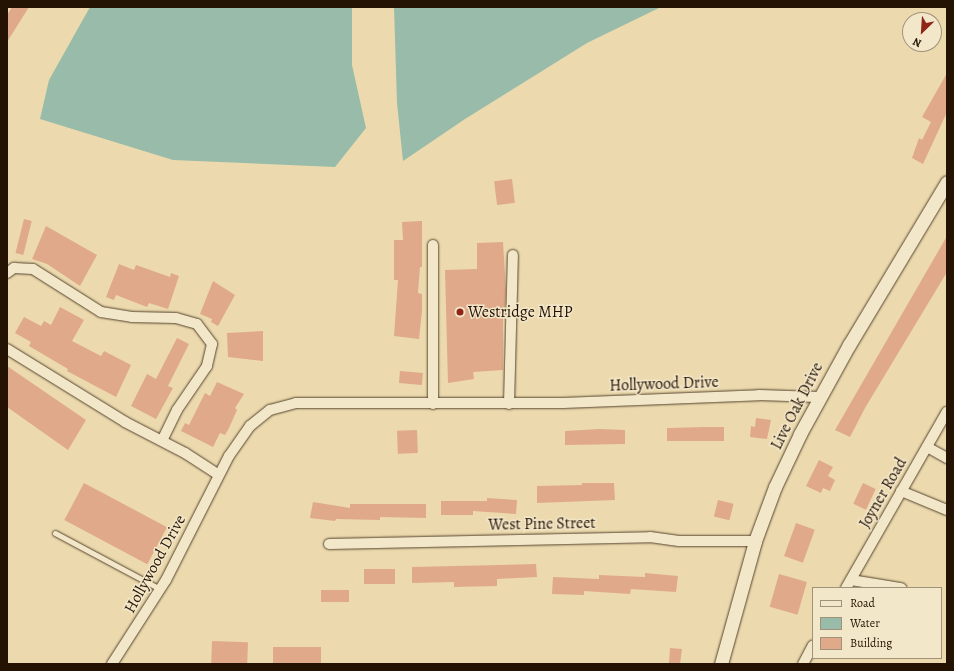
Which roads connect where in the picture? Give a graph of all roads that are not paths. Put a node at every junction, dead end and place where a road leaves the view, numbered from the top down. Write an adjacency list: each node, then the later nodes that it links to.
1 (947, 182): 6 (street, Live Oak Drive)
2 (433, 245): 7 (street)
3 (513, 255): 8 (street)
4 (7, 273): 10 (street)
5 (7, 349): 10 (street)
6 (820, 397): 8 (street, Hollywood Drive); 17 (street, Live Oak Drive)
7 (433, 404): 8 (street, Hollywood Drive); 13 (street, Hollywood Drive)
8 (510, 404)
9 (947, 412): 11 (street, Joyner Road)
10 (162, 441): 13 (street)
11 (927, 447): 12 (street); 14 (street, Joyner Road)
12 (947, 458)
13 (219, 475): 21 (street, Hollywood Drive)
14 (901, 491): 15 (street); 19 (street, Joyner Road)
15 (947, 510)
16 (55, 533): 21 (lane)
17 (755, 541): 18 (street, West Pine Street); 24 (street, Live Oak Drive)
18 (329, 544)
19 (848, 584): 20 (street)
20 (888, 587)
21 (160, 589): 23 (street, Hollywood Drive)
22 (812, 647): 25 (street)
23 (112, 664)
24 (721, 664)
25 (803, 664)

